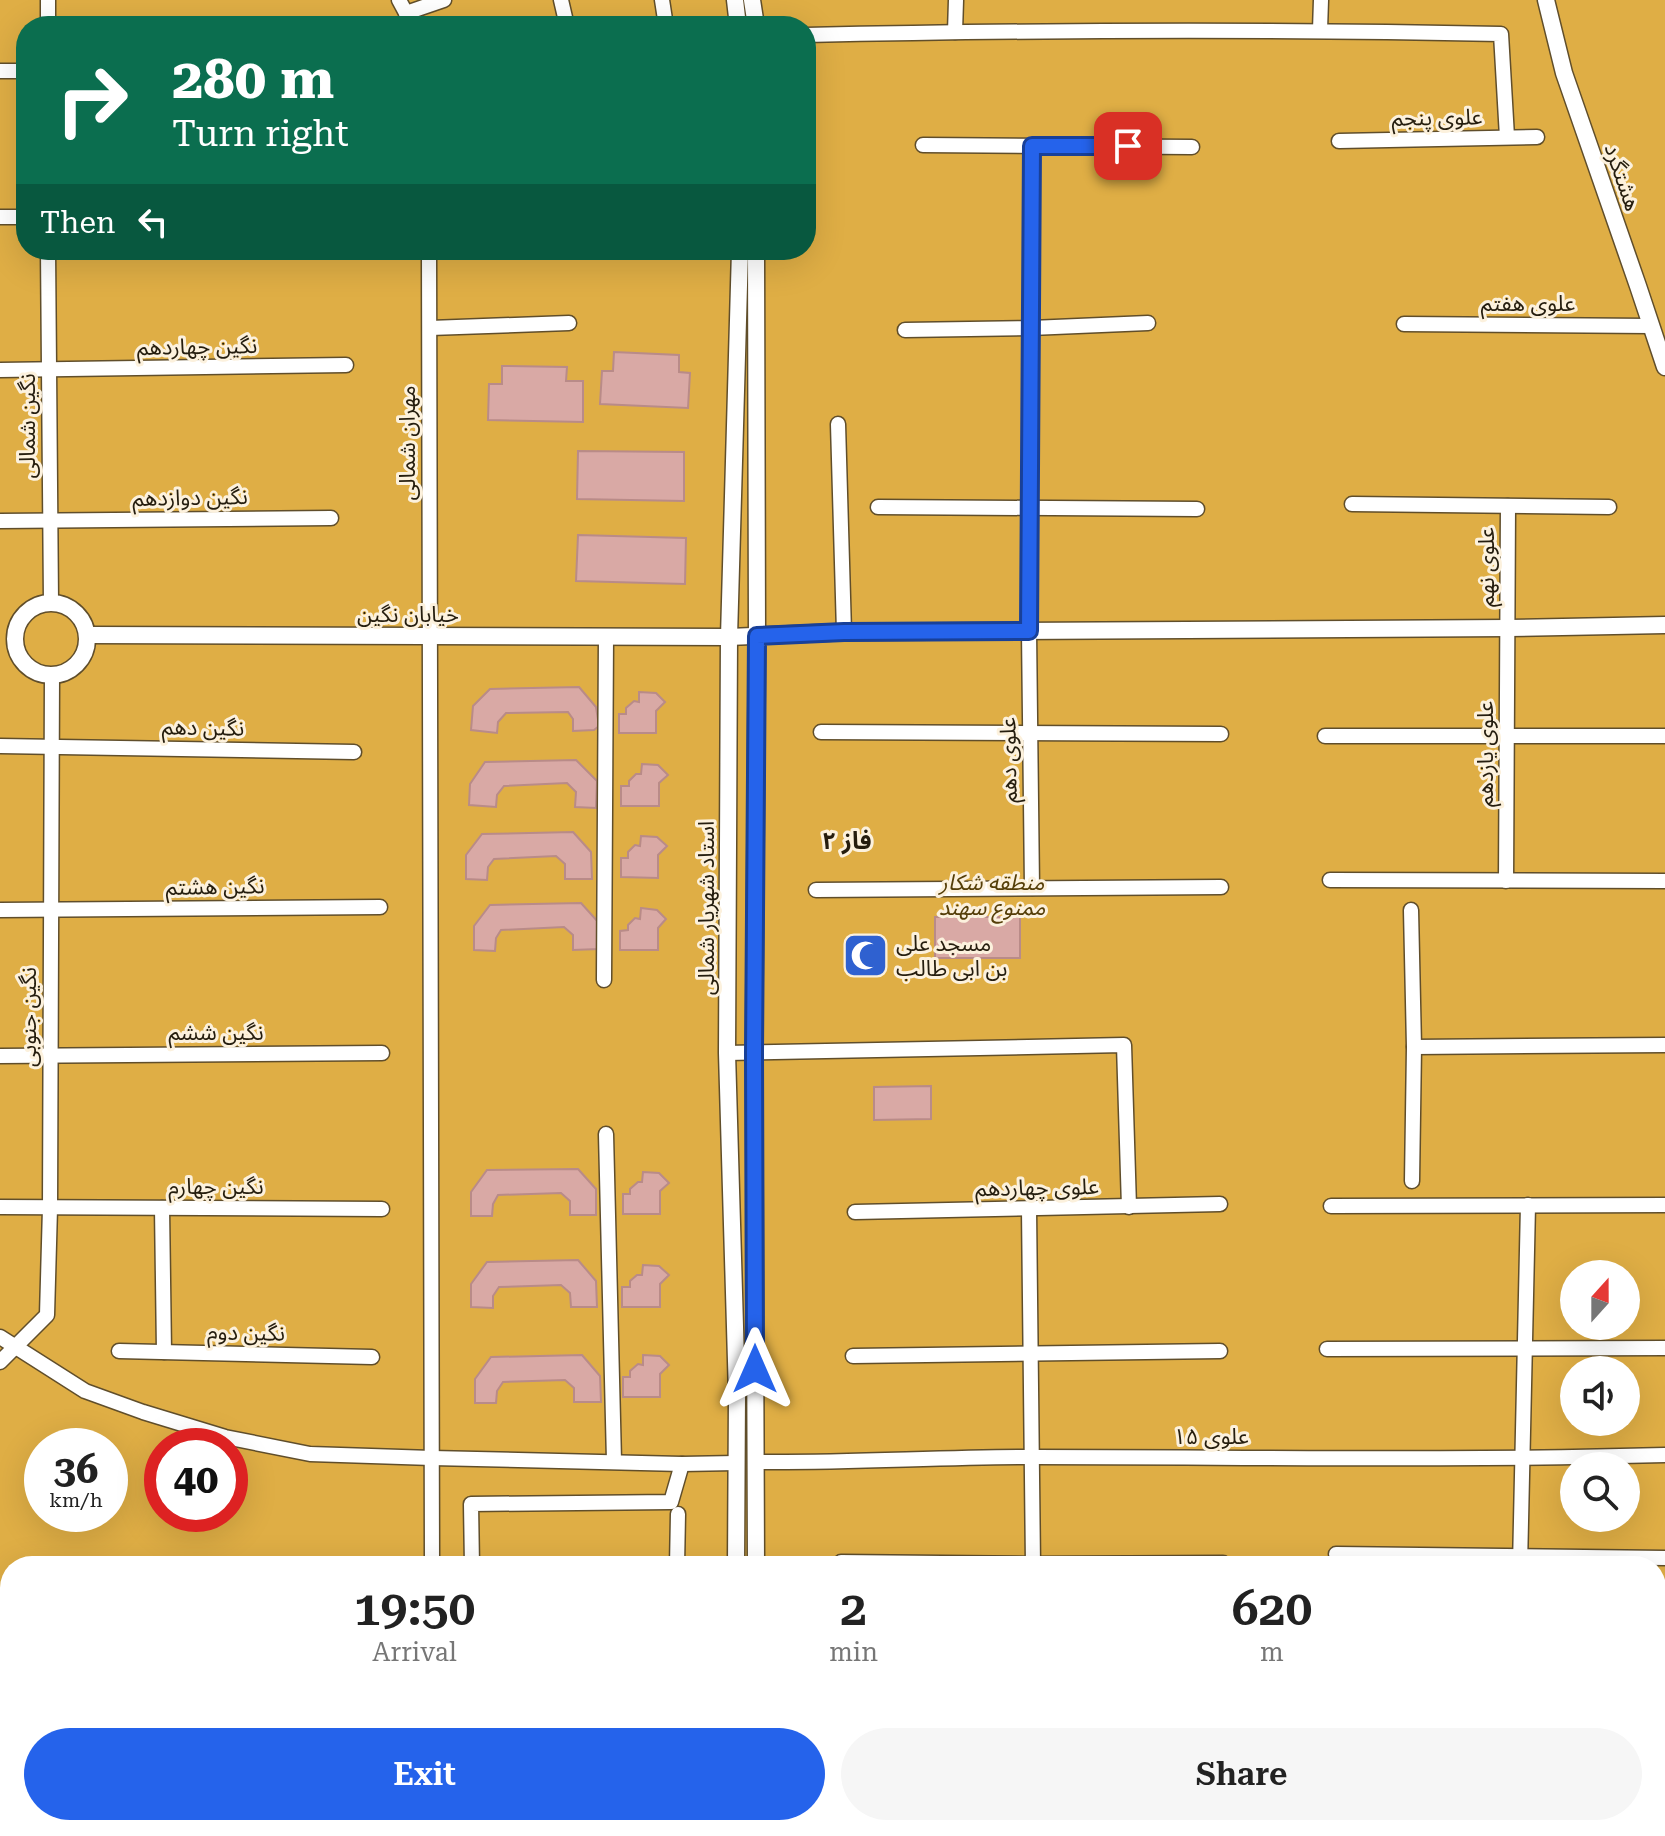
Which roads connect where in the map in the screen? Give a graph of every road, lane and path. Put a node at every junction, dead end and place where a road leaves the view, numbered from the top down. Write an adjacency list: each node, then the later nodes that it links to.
1 (444, 0): 5 (street)
2 (956, 0): 7 (street)
3 (1321, 0): 6 (street)
4 (1546, 0): 22 (street, هشتگرد)
5 (405, 13)
6 (1320, 30): 7 (street); 9 (street)
7 (955, 32): 8 (street)
8 (816, 35)
9 (1507, 137): 10 (street, علوی پنجم); 11 (street, علوی پنجم)
10 (1537, 137)
11 (1339, 141)
12 (923, 145): 13 (street)
13 (1032, 146): 14 (street); 24 (street, علوی دهم)
14 (1192, 147)
15 (48, 260): 29 (street, نگین شمالی)
16 (429, 260): 23 (street, مهران شمالی)
17 (740, 260): 49 (street, استاد شهریار شمالی)
18 (756, 260): 47 (street)
19 (569, 323): 23 (street)
20 (1148, 323): 24 (street)
21 (1404, 324): 22 (street, علوی هفتم)
22 (1650, 326): 27 (street, هشتگرد)
23 (430, 328): 46 (street, مهران شمالی)
24 (1031, 328): 25 (street); 35 (street, علوی دهم)
25 (905, 330)
26 (346, 365): 29 (street, نگین چهاردهم)
27 (1665, 367)
28 (0, 370): 29 (street, نگین چهاردهم)
29 (50, 370): 39 (street, نگین شمالی)
30 (838, 424): 44 (street)
31 (1352, 504): 32 (street)
32 (1508, 506): 34 (street); 42 (street, علوی نهم)
33 (878, 507): 35 (street)
34 (1609, 507)
35 (1030, 509): 36 (street); 43 (street, علوی دهم)
36 (1197, 509)
37 (331, 518): 39 (street, نگین دوازدهم)
38 (0, 521): 39 (street, نگین دوازدهم)
39 (50, 521): 40 (street, نگین شمالی)
40 (51, 602): 45 (street); 50 (street)
41 (1665, 625): 42 (street, خیابان نگین)
42 (1508, 628): 43 (street, خیابان نگین); 57 (street, علوی یازدهم)
43 (1029, 631): 44 (street, خیابان نگین); 53 (street, علوی دهم)
44 (844, 632): 47 (street, خیابان نگین)
45 (88, 635): 46 (street, خیابان نگین); 51 (street)
46 (429, 636): 48 (street, خیابان نگین); 106 (street, مهران شمالی)
47 (757, 636): 49 (street, خیابان نگین); 76 (street)
48 (606, 637): 49 (street, خیابان نگین); 71 (street)
49 (729, 637): 75 (street, استاد شهریار شمالی)
50 (7, 640): 51 (street)
51 (52, 675): 59 (street, نگین جنوبی)
52 (821, 732): 53 (street)
53 (1030, 734): 54 (street); 65 (street, علوی دهم)
54 (1221, 734)
55 (1325, 736): 57 (street)
56 (1665, 736): 57 (street)
57 (1507, 737): 62 (street, علوی یازدهم)
58 (0, 746): 59 (street, نگین دهم)
59 (52, 746): 60 (street, نگین دهم); 69 (street, نگین جنوبی)
60 (354, 752)
61 (1330, 880): 62 (street)
62 (1506, 881): 63 (street)
63 (1665, 881)
64 (1221, 887): 65 (street)
65 (1032, 888): 66 (street)
66 (816, 890)
67 (380, 907): 69 (street, نگین هشتم)
68 (0, 910): 69 (street, نگین هشتم)
69 (51, 910): 77 (street, نگین جنوبی)
70 (1411, 910): 73 (street)
71 (604, 980)
72 (1665, 1045): 73 (street)
73 (1414, 1047): 80 (street)
74 (382, 1053): 77 (street, نگین ششم)
75 (727, 1053): 76 (street); 110 (street, استاد شهریار شمالی)
76 (754, 1053): 86 (street); 109 (street)
77 (50, 1055): 78 (street, نگین ششم); 87 (street, نگین جنوبی)
78 (0, 1056)
79 (606, 1134): 108 (street)
80 (1412, 1181)
81 (1220, 1204): 86 (street, علوی چهاردهم)
82 (1528, 1205): 83 (street); 84 (street); 96 (street)
83 (1665, 1205)
84 (1331, 1206)
85 (0, 1207): 87 (street, نگین چهارم)
86 (1129, 1207): 90 (street, علوی چهاردهم)
87 (50, 1208): 88 (street, نگین چهارم); 93 (street, نگین جنوبی)
88 (162, 1208): 89 (street, نگین چهارم); 99 (street)
89 (382, 1209)
90 (1029, 1209): 91 (street, علوی چهاردهم); 100 (street)
91 (855, 1212)
92 (0, 1337): 93 (street)
93 (14, 1346): 103 (street, نگین جنوبی); 106 (street)
94 (1665, 1348): 96 (street)
95 (1327, 1349): 96 (street)
96 (1525, 1350): 107 (street)
97 (119, 1351): 99 (street, نگین دوم)
98 (1220, 1351): 100 (street)
99 (164, 1352): 102 (street, نگین دوم)
100 (1030, 1354): 101 (street); 105 (street)
101 (853, 1356)
102 (372, 1357)
103 (0, 1362)
104 (1665, 1455): 107 (street, علوی ۱۵)
105 (1031, 1457): 107 (street, علوی ۱۵); 109 (street, علوی ۱۵); 119 (street)
106 (432, 1458): 108 (street); 114 (street, مهران شمالی)
107 (1523, 1459): 121 (street)
108 (614, 1461): 111 (street)
109 (757, 1462): 110 (street); 118 (street)
110 (736, 1463): 111 (street); 117 (street, استاد شهریار شمالی)
111 (682, 1464): 115 (street)
112 (678, 1514): 116 (street)
113 (1336, 1554): 120 (street)
114 (432, 1556)
115 (472, 1556)
116 (677, 1556)
117 (736, 1556)
118 (756, 1556)
119 (1033, 1556)
120 (1389, 1556)
121 (1520, 1556)

